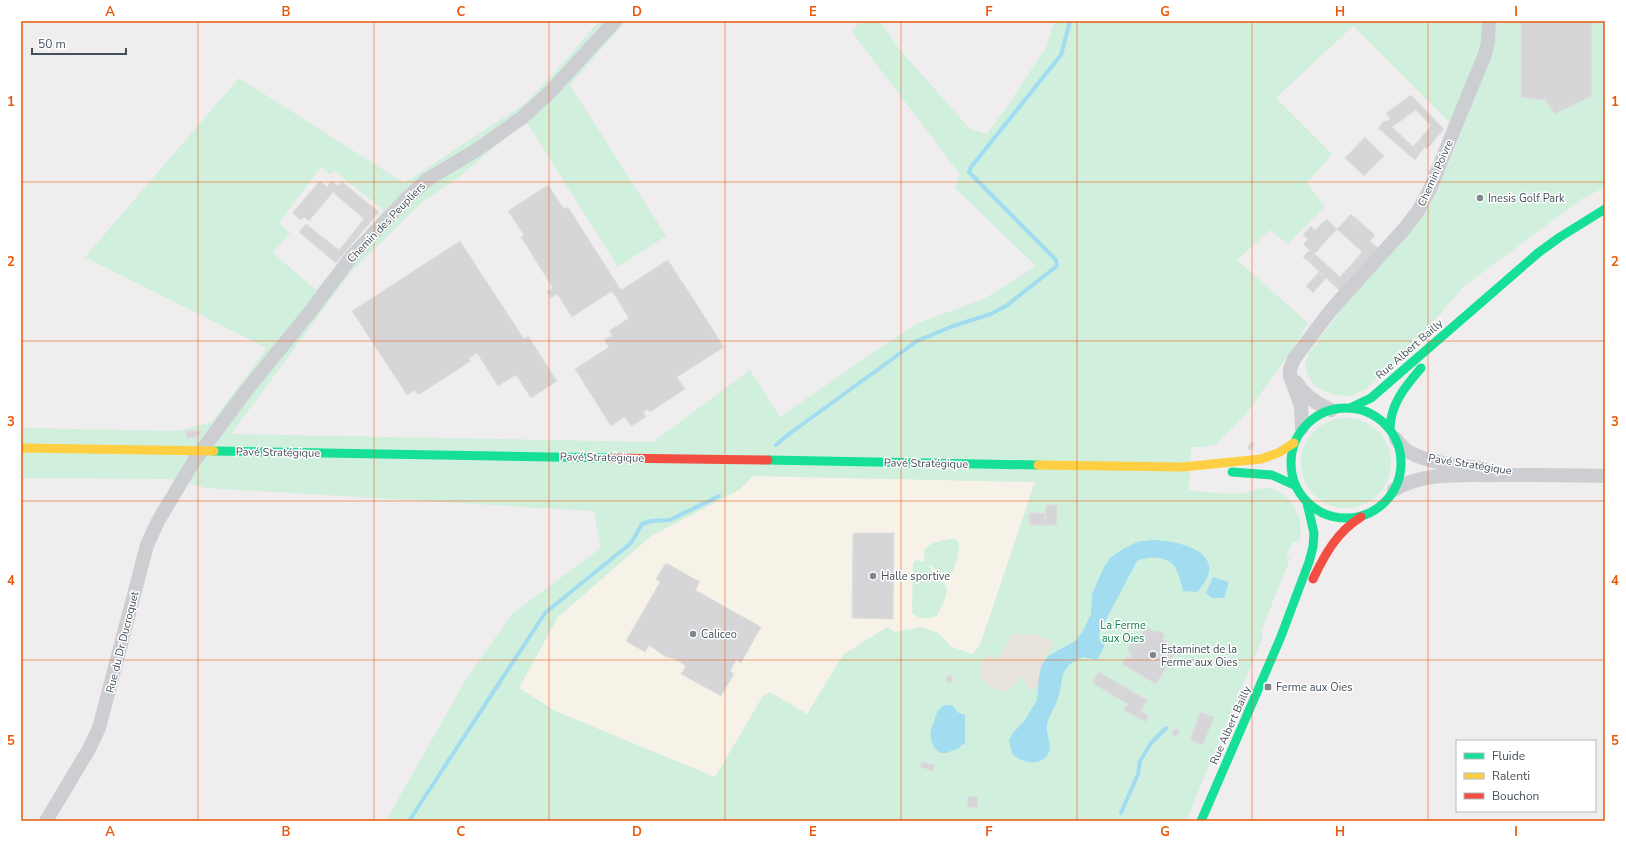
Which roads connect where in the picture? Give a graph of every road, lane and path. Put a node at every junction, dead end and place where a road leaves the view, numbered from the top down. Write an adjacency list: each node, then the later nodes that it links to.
1 (615, 21): 12 (street, Chemin des Peupliers)
2 (1488, 21): 5 (street, Chemin Poivre)
3 (1605, 209): 4 (main road, Rue Albert Bailly)
4 (1480, 304): 6 (main road, Rue Albert Bailly); 9 (main road, Rue Albert Bailly)
5 (1294, 359): 7 (street); 8 (street, Chemin Poivre)
6 (1350, 408): 7 (main road); 9 (main road)
7 (1331, 410): 8 (main road)
8 (1302, 428): 10 (main road)
9 (1393, 434): 14 (street, Pavé Stratégique); 17 (main road)
10 (1294, 443): 13 (main road, Pavé Stratégique); 16 (main road)
11 (21, 448): 12 (main road, Pavé Stratégique)
12 (198, 456): 13 (main road, Pavé Stratégique); 21 (street, Rue du Dr Ducroquet)
13 (1183, 467): 16 (main road, Pavé Stratégique)
14 (1550, 475): 15 (street, Pavé Stratégique); 17 (street, Pavé Stratégique)
15 (1605, 476)
16 (1294, 485): 18 (main road)
17 (1394, 490): 19 (main road)
18 (1307, 504): 19 (main road); 20 (main road, Rue Albert Bailly)
19 (1362, 516): 20 (main road, Rue Albert Bailly)
20 (1280, 639): 22 (main road, Rue Albert Bailly)
21 (46, 821)
22 (1201, 821)

